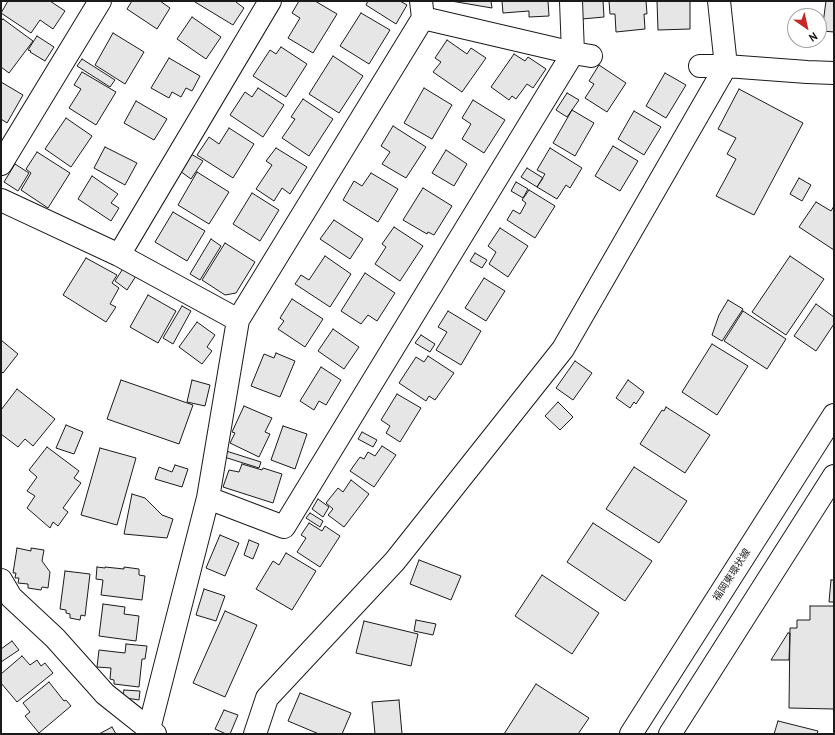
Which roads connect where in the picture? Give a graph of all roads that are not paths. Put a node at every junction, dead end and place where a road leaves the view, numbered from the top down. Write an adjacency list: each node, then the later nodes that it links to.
1 (100, 1): 10 (street)
2 (270, 1): 12 (street)
3 (571, 1): 6 (street)
4 (719, 1): 8 (street)
5 (422, 10): 6 (street); 13 (street)
6 (582, 54): 16 (street)
7 (700, 66): 8 (street)
8 (726, 66): 9 (street); 19 (street)
9 (834, 72)
10 (1, 164)
11 (1, 200): 12 (street)
12 (118, 255): 13 (street)
13 (238, 320): 16 (street)
14 (834, 415): 20 (street, 福岡東環状線)
15 (834, 476): 21 (street)
16 (208, 498): 18 (street)
17 (1, 580): 18 (street)
18 (152, 731)
19 (254, 734)
20 (631, 734)
21 (670, 734)

